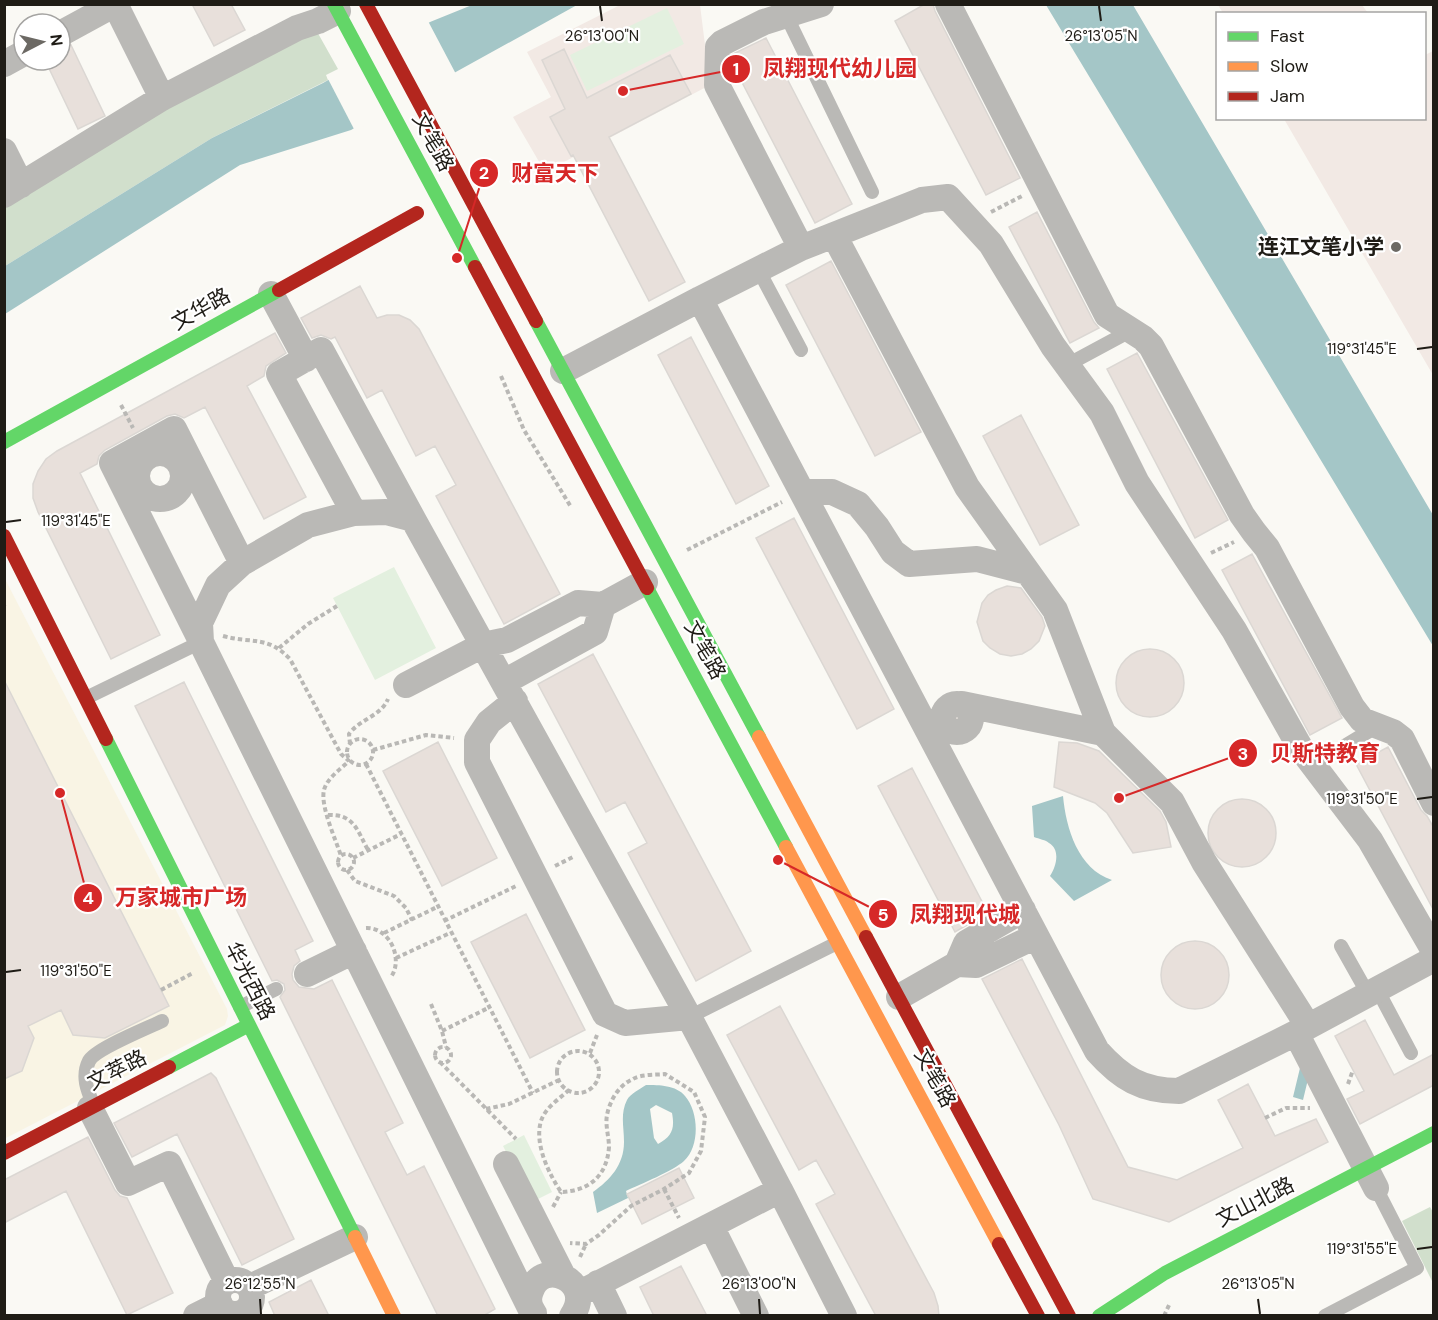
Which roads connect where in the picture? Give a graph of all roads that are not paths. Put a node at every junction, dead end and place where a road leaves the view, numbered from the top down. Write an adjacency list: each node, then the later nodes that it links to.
1 (115, 4): 7 (street); 8 (street)
2 (366, 4): 24 (main road, 文笔路)
3 (821, 4): 6 (street)
4 (948, 4): 20 (street)
5 (336, 8): 8 (street); 16 (main road, 文笔路)
6 (786, 15): 11 (lane); 14 (street)
7 (72, 27)
8 (162, 98): 10 (street)
9 (4, 151): 10 (street)
10 (13, 190)
11 (872, 192)
12 (417, 213): 17 (main road, 文华路)
13 (834, 235): 14 (street); 23 (street); 33 (street)
14 (801, 248): 15 (street)
15 (758, 269): 19 (street); 21 (lane)
16 (486, 286): 18 (main road); 34 (main road, 文笔路)
17 (271, 294): 22 (street); 25 (main road, 文华路)
18 (471, 295)
19 (700, 299): 24 (street); 28 (street)
20 (1132, 330): 23 (lane); 41 (street)
21 (801, 350)
22 (306, 359): 29 (street); 30 (street)
23 (1067, 365): 44 (street)
24 (563, 371): 59 (main road, 文笔路)
25 (4, 442)
26 (185, 463): 27 (street); 27 (street); 32 (street)
27 (133, 490): 36 (street)
28 (802, 492): 33 (street); 42 (street)
29 (354, 513): 30 (street); 32 (street)
30 (413, 519): 37 (street)
31 (4, 536): 40 (main road, 华光西路)
32 (243, 562): 36 (street)
33 (1027, 572): 43 (street)
34 (645, 582): 35 (street); 45 (main road, 文笔路)
35 (603, 605): 37 (street); 39 (street)
36 (201, 632): 40 (lane); 52 (street)
37 (483, 645): 38 (street); 39 (street)
38 (397, 689)
39 (510, 692): 61 (street); 61 (street)
40 (86, 698): 60 (main road, 华光西路)
41 (1376, 727): 44 (lane); 47 (street)
42 (937, 729): 43 (street); 48 (street)
43 (1103, 733): 64 (street)
44 (1313, 765): 53 (street)
45 (744, 766): 46 (main road); 50 (main road, 文笔路)
46 (728, 774)
47 (1434, 803)
48 (1023, 910): 49 (street); 55 (street)
49 (1036, 936): 55 (street); 64 (street)
50 (838, 942): 61 (lane); 83 (main road, 文笔路)
51 (1341, 946): 58 (lane)
52 (354, 951): 56 (street); 77 (street)
53 (1434, 951)
54 (1434, 959): 58 (street)
55 (957, 964): 59 (street)
56 (307, 974)
57 (276, 989): 60 (lane)
58 (1373, 992): 64 (street); 65 (lane)
59 (899, 997): 84 (main road, 文笔路)
60 (240, 1007): 63 (main road, 华光西路)
61 (689, 1017): 71 (street)
62 (162, 1021): 66 (lane)
63 (249, 1025): 66 (main road, 文萃路); 73 (main road, 华光西路)
64 (1302, 1029): 70 (street)
65 (1411, 1053)
66 (92, 1107): 68 (main road, 文萃路); 75 (street)
67 (1434, 1133): 70 (main road, 文山北路)
68 (4, 1153)
69 (506, 1164): 74 (street)
70 (1374, 1183): 85 (main road, 文山北路); 87 (lane)
71 (780, 1190): 72 (street); 82 (street)
72 (700, 1231): 74 (street); 81 (street)
73 (355, 1237): 75 (street); 79 (main road, 华光西路)
74 (578, 1292): 77 (street); 80 (street)
75 (236, 1300): 78 (street)
76 (1144, 1304): 86 (main road)
77 (530, 1314)
78 (196, 1316)
79 (394, 1316)
80 (614, 1316)
81 (756, 1316)
82 (844, 1316)
83 (1038, 1316)
84 (1069, 1316)
85 (1099, 1316)
86 (1114, 1316)
87 (1325, 1316)

